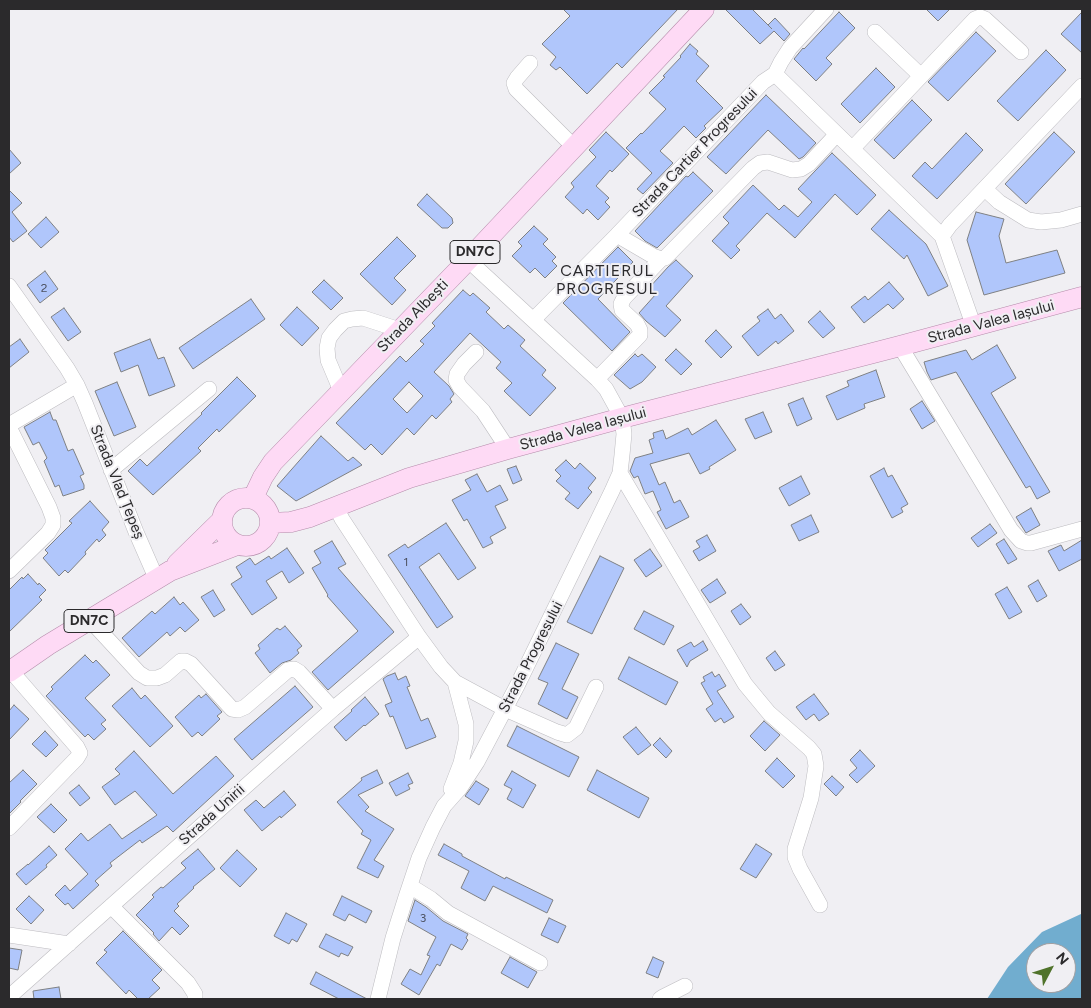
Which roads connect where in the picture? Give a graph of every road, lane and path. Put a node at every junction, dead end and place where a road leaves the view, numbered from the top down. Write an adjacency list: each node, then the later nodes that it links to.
1 (704, 9): 10 (main road, Strada Albești / DN7C)
2 (826, 9): 6 (street, Strada Cartier Progresului)
3 (875, 32): 7 (street)
4 (1021, 52): 7 (street)
5 (530, 64): 10 (street)
6 (775, 74): 9 (street); 14 (street, Strada Cartier Progresului)
7 (921, 76): 11 (street)
8 (1082, 86): 12 (street)
9 (837, 134): 11 (street); 16 (street)
10 (574, 147): 17 (main road, Strada Albești / DN7C)
11 (852, 149): 15 (street)
12 (985, 189): 13 (street); 15 (street)
13 (1082, 214)
14 (617, 235): 16 (street); 20 (street, Strada Cartier Progresului)
15 (942, 236): 21 (street)
16 (661, 259): 25 (street)
17 (468, 260): 20 (street); 22 (main road, Strada Albești / DN7C)
18 (9, 286): 26 (street, Strada Vlad Țepeș)
19 (1082, 297): 21 (main road, Strada Valea Iașului)
20 (533, 320): 25 (street)
21 (974, 327): 23 (main road, Strada Valea Iașului)
22 (400, 330): 28 (main road, Strada Albești / DN7C); 28 (street)
23 (900, 346): 29 (main road, Strada Valea Iașului); 38 (street)
24 (476, 352): 31 (street)
25 (597, 379): 29 (street)
26 (77, 385): 30 (street); 32 (street, Strada Vlad Țepeș)
27 (210, 389): 32 (street)
28 (341, 391): 34 (main road, Strada Albești / DN7C)
29 (622, 418): 31 (main road, Strada Valea Iașului); 33 (street, Strada Progresului)
30 (9, 426): 40 (street)
31 (508, 449): 35 (main road, Strada Valea Iașului)
32 (111, 470): 41 (street, Strada Vlad Țepeș)
33 (620, 473): 47 (street, Strada Progresului); 52 (street)
34 (253, 498): 36 (main road); 37 (main road)
35 (336, 507): 37 (main road, Strada Valea Iașului); 43 (street)
36 (221, 520): 39 (main road); 41 (main road)
37 (270, 523): 39 (main road, DN7C)
38 (1082, 529)
39 (237, 545): 41 (main road, DN7C)
40 (9, 571)
41 (164, 575): 42 (main road, DN7C)
42 (90, 620): 44 (main road, DN7C); 48 (street)
43 (419, 637): 45 (street); 48 (street, Strada Unirii)
44 (10, 671): 50 (street)
45 (455, 682): 47 (street); 49 (street)
46 (596, 687): 47 (street)
47 (505, 709): 49 (street, Strada Progresului)
48 (333, 710): 53 (street, Strada Unirii)
49 (444, 806): 51 (street, Strada Progresului)
50 (9, 828)
51 (410, 886): 56 (street); 60 (street, Strada Progresului)
52 (820, 905)
53 (110, 906): 55 (street, Strada Unirii); 59 (street)
54 (9, 935): 55 (street)
55 (69, 944): 58 (street, Strada Unirii)
56 (540, 962)
57 (685, 986): 61 (street)
58 (9, 997)
59 (195, 999)
60 (378, 999)
61 (660, 999)

